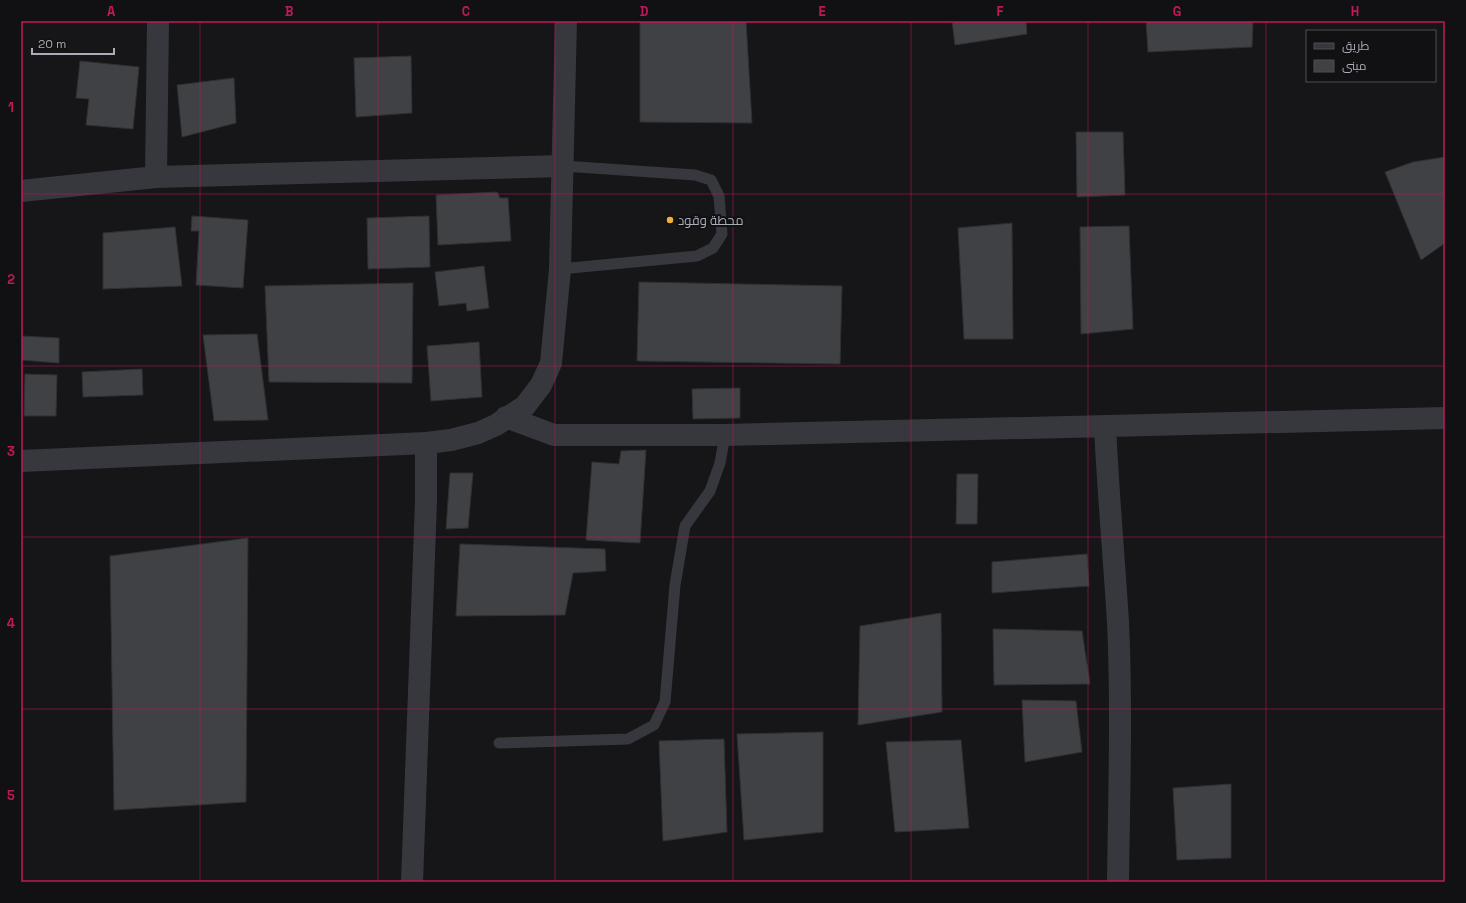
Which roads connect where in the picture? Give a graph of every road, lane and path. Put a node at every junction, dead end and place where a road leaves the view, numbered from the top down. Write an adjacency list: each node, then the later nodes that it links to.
1 (158, 21): 4 (street)
2 (566, 21): 3 (street)
3 (563, 166): 4 (street); 6 (street); 6 (lane)
4 (156, 178): 5 (street)
5 (21, 192)
6 (560, 269): 7 (street)
7 (506, 417): 10 (street); 11 (street)
8 (1445, 418): 9 (street)
9 (1105, 426): 10 (street); 15 (street)
10 (725, 435): 13 (lane)
11 (426, 443): 12 (street); 14 (street)
12 (21, 461)
13 (499, 743)
14 (412, 882)
15 (1118, 882)

